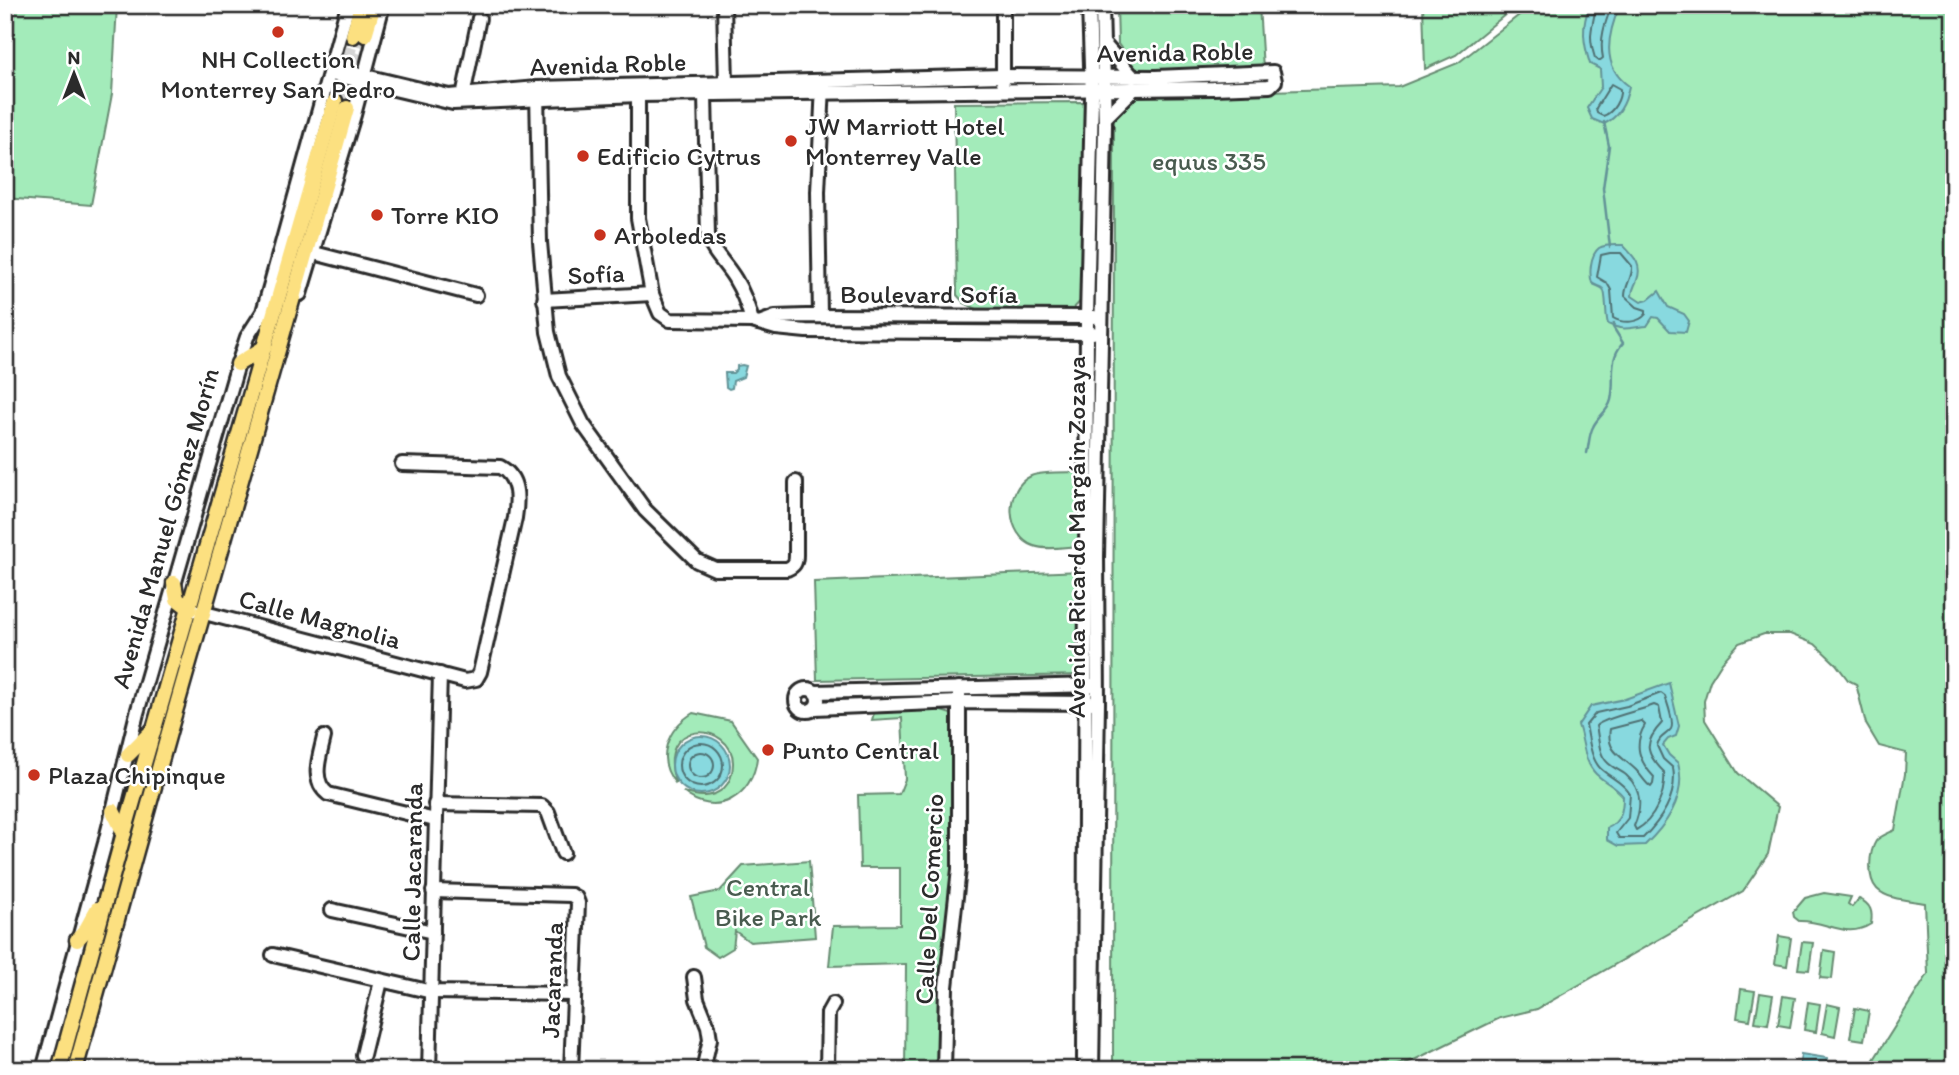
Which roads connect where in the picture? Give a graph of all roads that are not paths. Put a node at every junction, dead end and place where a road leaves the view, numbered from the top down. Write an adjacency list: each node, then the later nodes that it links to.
1 (348, 5): 10 (street, Avenida Manuel Gómez Morín)
2 (361, 5): 10 (main road, Avenida Manuel Gómez Morín)
3 (374, 5): 10 (main road, Avenida Manuel Gómez Morín)
4 (383, 5): 10 (street, Avenida Manuel Gómez Morín)
5 (724, 5): 15 (street)
6 (1003, 5): 16 (street)
7 (1089, 5): 17 (street, Avenida Ricardo Margáin Zozaya)
8 (1102, 5): 11 (street, Avenida Ricardo Margáin Zozaya)
9 (479, 18): 24 (street)
10 (359, 33): 12 (street, Avenida Manuel Gómez Morín); 13 (street, Avenida Manuel Gómez Morín)
11 (1103, 43): 17 (street, Avenida Ricardo Margáin Zozaya); 18 (street)
12 (331, 71): 13 (street, Avenida Roble); 25 (street, Avenida Manuel Gómez Morín)
13 (364, 78): 20 (street, Avenida Roble); 24 (street, Avenida Roble); 26 (street, Avenida Manuel Gómez Morín)
14 (1213, 81): 18 (street, Avenida Roble)
15 (726, 83): 20 (street, Avenida Roble); 21 (street, Avenida Roble)
16 (1003, 83): 17 (street, Avenida Roble); 19 (street, Avenida Roble)
17 (1098, 83): 18 (street, Avenida Roble); 27 (street, Avenida Ricardo Margáin Zozaya); 33 (street, Avenida Ricardo Margáin Zozaya)
18 (1133, 83): 27 (street)
19 (823, 92): 21 (street, Avenida Roble); 32 (street)
20 (537, 93): 22 (street, Avenida Roble); 24 (street, Avenida Roble); 31 (street)
21 (807, 93): 23 (street, Avenida Roble)
22 (638, 94): 23 (street, Avenida Roble); 30 (street)
23 (705, 94): 35 (street)
24 (463, 96)
25 (321, 108): 26 (street); 38 (street, Avenida Manuel Gómez Morín)
26 (345, 108): 28 (street, Avenida Manuel Gómez Morín); 34 (main road, Avenida Manuel Gómez Morín); 37 (main road, Avenida Manuel Gómez Morín)
27 (1105, 118): 33 (street, Avenida Ricardo Margáin Zozaya)
28 (314, 253): 29 (street); 34 (street, Avenida Manuel Gómez Morín)
29 (476, 295)
30 (654, 299): 31 (street, Sofía); 35 (street, Boulevard Sofía)
31 (544, 300): 40 (street)
32 (820, 316): 33 (street, Boulevard Sofía); 35 (street, Boulevard Sofía)
33 (1094, 317): 36 (street, Avenida Ricardo Margáin Zozaya)
34 (286, 320): 42 (main road, Avenida Manuel Gómez Morín)
35 (755, 322): 36 (street, Boulevard Sofía)
36 (1093, 333): 44 (street, Avenida Ricardo Margáin Zozaya)
37 (265, 347): 38 (main road); 42 (main road, Avenida Manuel Gómez Morín)
38 (238, 364): 41 (street, Avenida Manuel Gómez Morín)
39 (402, 464): 43 (street, Calle Magnolia)
40 (796, 482)
41 (174, 583): 42 (main road); 52 (street, Avenida Manuel Gómez Morín)
42 (196, 611): 43 (street, Calle Magnolia); 50 (main road, Avenida Manuel Gómez Morín); 72 (main road, Avenida Manuel Gómez Morín)
43 (440, 674): 53 (street, Calle Jacaranda)
44 (1091, 685): 45 (street); 48 (street, Avenida Ricardo Margáin Zozaya)
45 (959, 688): 46 (street); 47 (street, Calle Del Comercio)
46 (815, 692): 49 (street); 49 (street)
47 (960, 702): 48 (street); 49 (street); 77 (street, Calle Del Comercio)
48 (1091, 703): 78 (street, Avenida Ricardo Margáin Zozaya); 79 (street, Avenida Ricardo Margáin Zozaya)
49 (816, 708)
50 (154, 729): 52 (main road); 56 (main road, Avenida Manuel Gómez Morín)
51 (324, 737): 55 (street)
52 (128, 755): 54 (street, Avenida Manuel Gómez Morín)
53 (435, 804): 55 (street, Calle Jacaranda); 57 (street)
54 (113, 811): 56 (main road); 62 (street, Avenida Manuel Gómez Morín)
55 (435, 820): 58 (street, Calle Jacaranda)
56 (124, 833): 59 (main road, Avenida Manuel Gómez Morín)
57 (564, 853)
58 (433, 891): 61 (street, Calle Jacaranda); 67 (street, Jacaranda)
59 (107, 897): 62 (main road); 71 (main road, Avenida Manuel Gómez Morín)
60 (332, 910): 61 (street)
61 (433, 932): 66 (street, Calle Jacaranda)
62 (77, 940): 70 (street, Avenida Manuel Gómez Morín)
63 (272, 955): 65 (street)
64 (694, 977): 75 (street)
65 (381, 981): 66 (street); 69 (street)
66 (432, 992): 67 (street); 73 (street, Calle Jacaranda)
67 (574, 994): 74 (street, Jacaranda)
68 (834, 1004): 76 (street)
69 (363, 1055)
70 (43, 1070)
71 (59, 1070)
72 (75, 1070)
73 (429, 1070)
74 (570, 1070)
75 (704, 1070)
76 (827, 1070)
77 (944, 1070)
78 (1084, 1070)
79 (1092, 1070)

